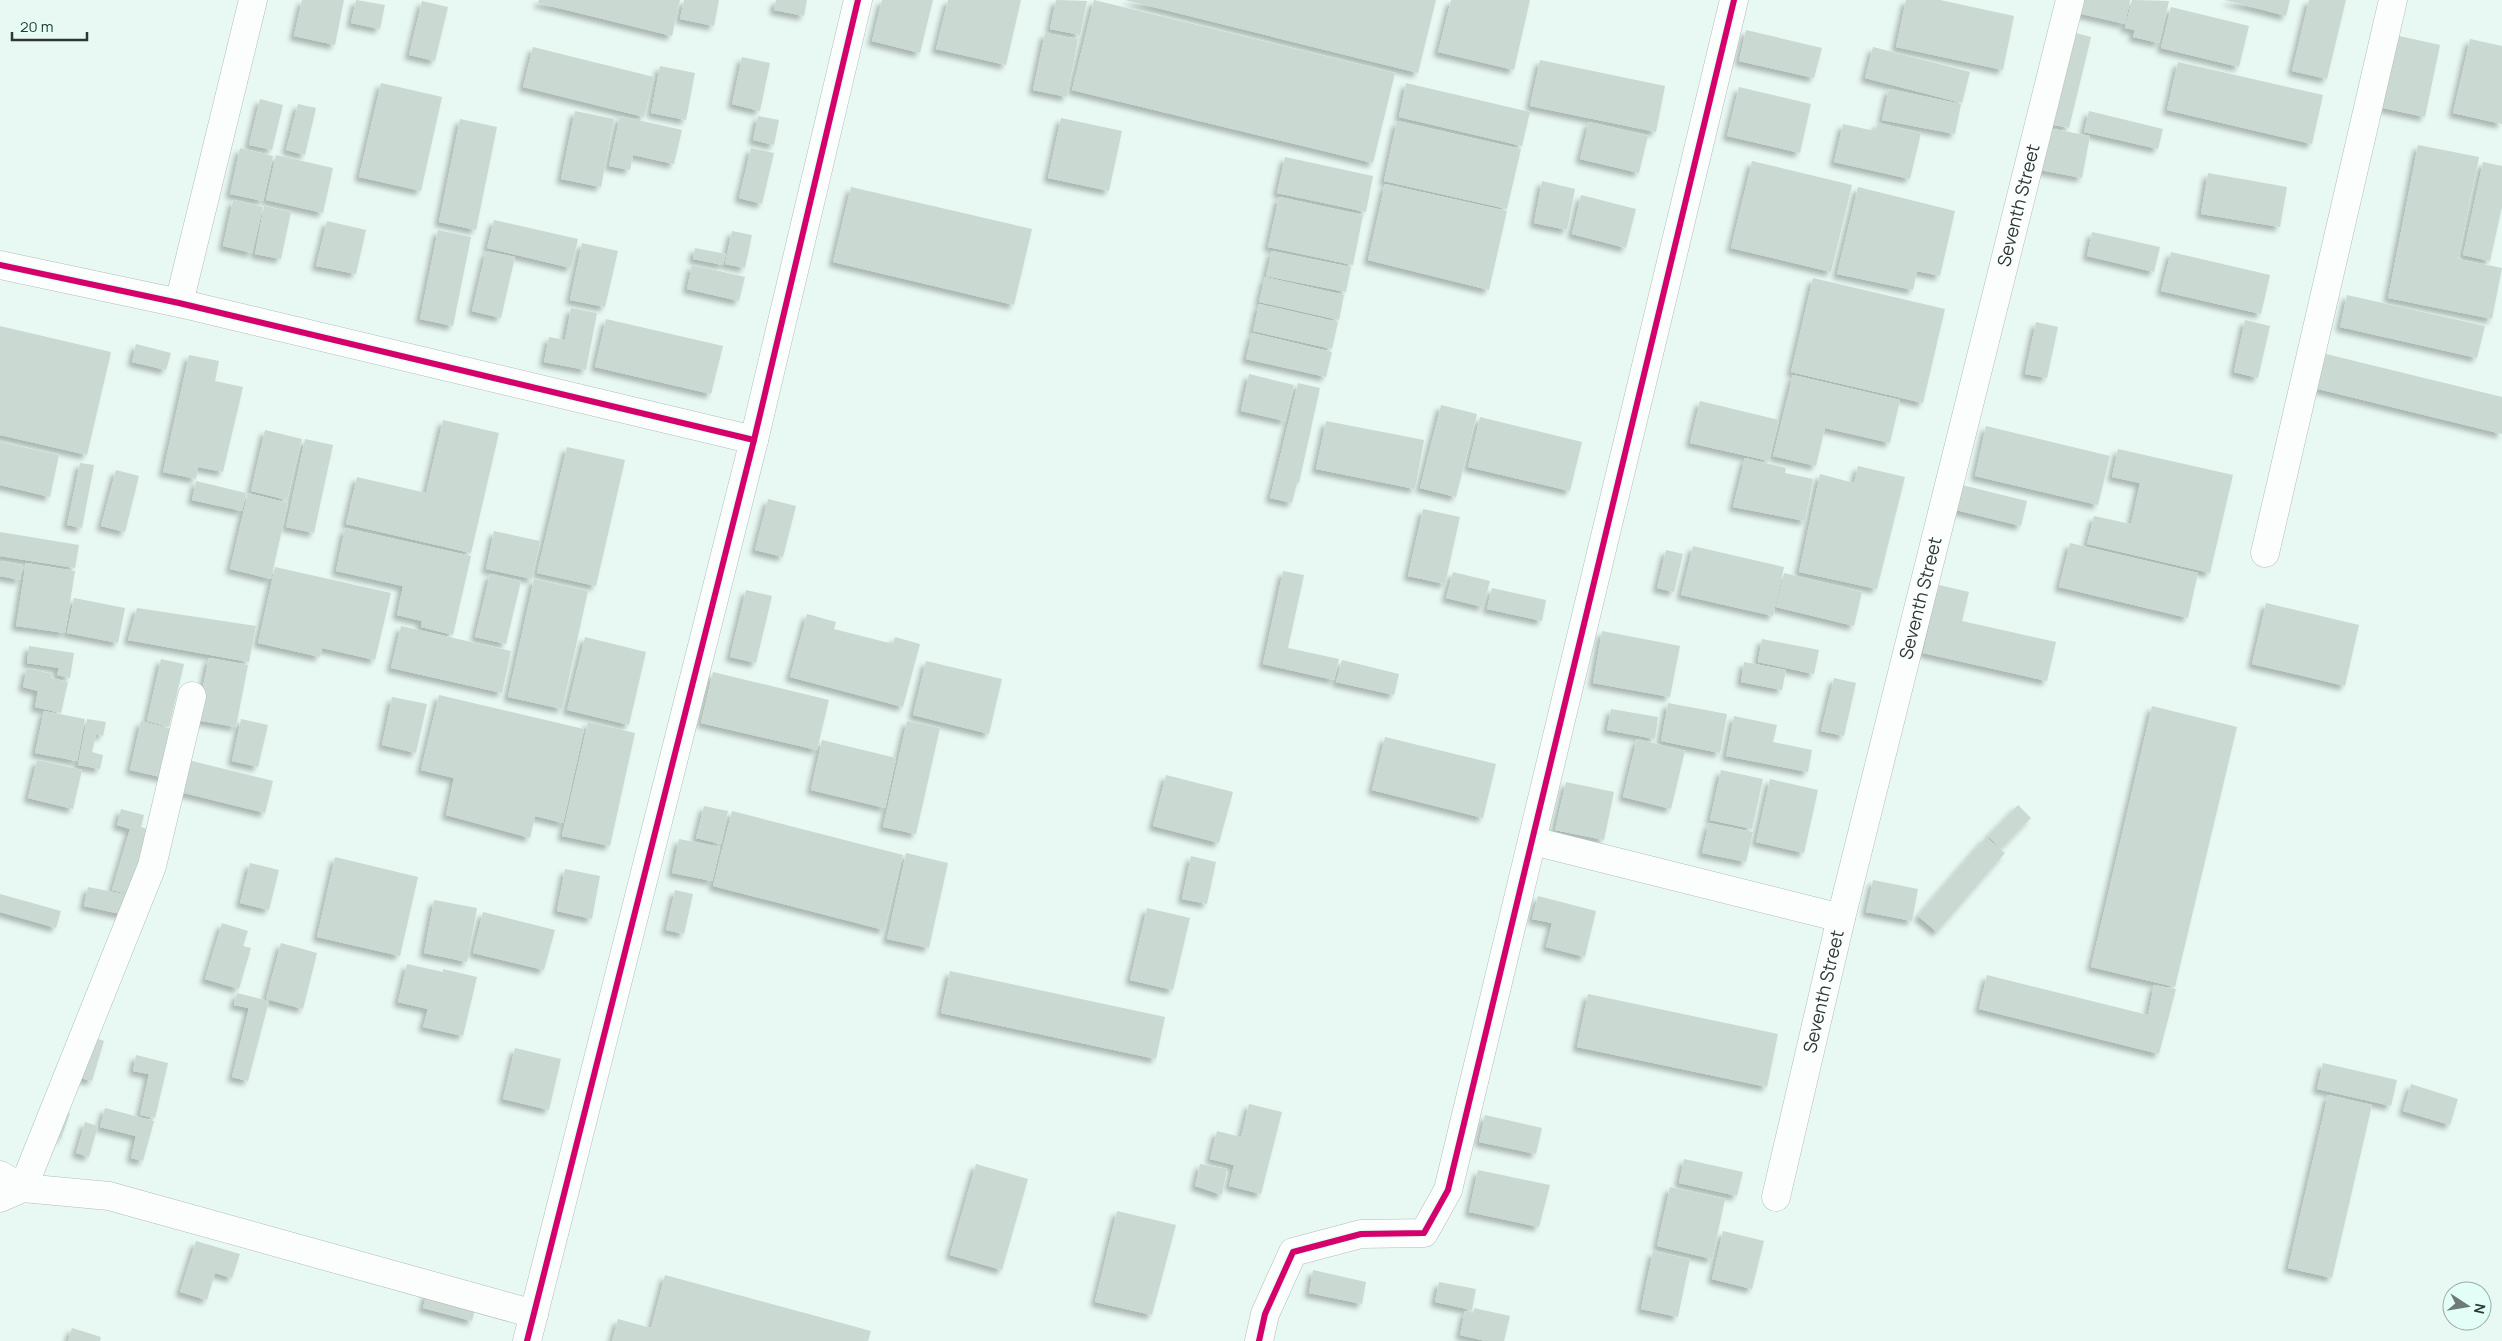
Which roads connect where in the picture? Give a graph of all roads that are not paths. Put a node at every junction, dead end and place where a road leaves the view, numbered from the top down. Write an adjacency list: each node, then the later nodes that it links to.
1 (253, 0): 7 (street)
2 (858, 0): 8 (street)
3 (1734, 0): 11 (street)
4 (2070, 0): 12 (street, Seventh Street)
5 (2393, 0): 9 (street)
6 (0, 264): 7 (street)
7 (179, 303): 8 (street)
8 (754, 440): 15 (street)
9 (2265, 552)
10 (192, 696): 13 (street)
11 (1533, 841): 12 (street); 17 (street)
12 (1841, 918): 14 (street, Seventh Street)
13 (8, 1187): 15 (street)
14 (1776, 1197)
15 (534, 1314): 16 (street)
16 (527, 1341)
17 (1259, 1341)

